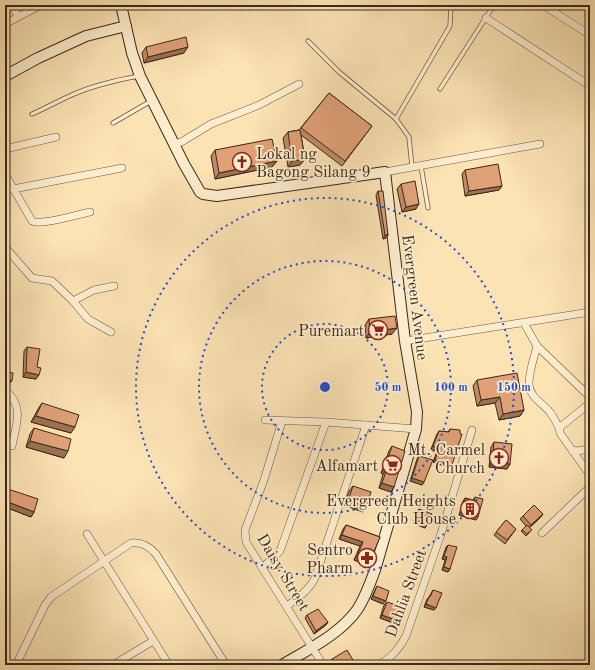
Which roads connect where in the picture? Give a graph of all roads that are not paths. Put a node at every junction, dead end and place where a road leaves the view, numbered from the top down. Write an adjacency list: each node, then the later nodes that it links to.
1 (12, 5): 7 (street)
2 (41, 5): 7 (street)
3 (121, 5): 10 (street)
4 (451, 5): 20 (lane)
5 (494, 5): 8 (lane)
6 (543, 5): 11 (street)
7 (18, 16): 9 (street)
8 (486, 18): 16 (street); 17 (lane)
9 (5, 24)
10 (126, 26): 13 (street); 14 (street)
11 (590, 35)
12 (308, 41): 20 (lane)
13 (5, 76)
14 (140, 76): 18 (street); 19 (lane)
15 (299, 84): 24 (street)
16 (590, 86)
17 (440, 89)
18 (152, 100): 21 (lane); 24 (street)
19 (32, 114)
20 (396, 119): 27 (lane)
21 (113, 123)
22 (56, 137): 25 (street)
23 (540, 144): 26 (street)
24 (174, 145): 29 (street)
25 (5, 149)
26 (421, 166): 27 (street); 32 (lane)
27 (412, 167): 29 (street)
28 (122, 168): 31 (street)
29 (385, 172): 40 (street, Evergreen Avenue)
30 (5, 174): 31 (street)
31 (13, 189): 33 (street)
32 (428, 208)
33 (90, 212)
34 (5, 247): 36 (street)
35 (114, 286): 36 (street)
36 (73, 301): 39 (street)
37 (590, 312): 38 (street)
38 (524, 323): 40 (street); 41 (street)
39 (111, 332)
40 (405, 342): 50 (street, Evergreen Avenue)
41 (537, 346): 43 (street); 49 (street)
42 (5, 390): 52 (street)
43 (590, 396)
44 (590, 403): 49 (street)
45 (266, 420): 46 (street)
46 (282, 421): 47 (street); 60 (street, Daisy Street)
47 (326, 422): 48 (street); 60 (street)
48 (366, 425): 50 (street); 61 (street)
49 (558, 428): 54 (street)
50 (416, 429): 63 (street, Evergreen Avenue)
51 (472, 430): 70 (street, Dahlia Street)
52 (12, 446)
53 (590, 449): 54 (street)
54 (572, 450): 55 (street)
55 (590, 476)
56 (590, 488): 57 (street)
57 (542, 533)
58 (87, 534): 59 (street)
59 (104, 562): 62 (street); 64 (street); 67 (street)
60 (263, 567): 61 (street, Daisy Street)
61 (287, 606): 63 (street, Daisy Street)
62 (154, 640): 65 (street); 66 (street)
63 (312, 646): 68 (street, Evergreen Avenue); 69 (street, Daisy Street)
64 (16, 665)
65 (113, 665)
66 (169, 665)
67 (226, 665)
68 (282, 665)
69 (323, 665)
70 (379, 665)

